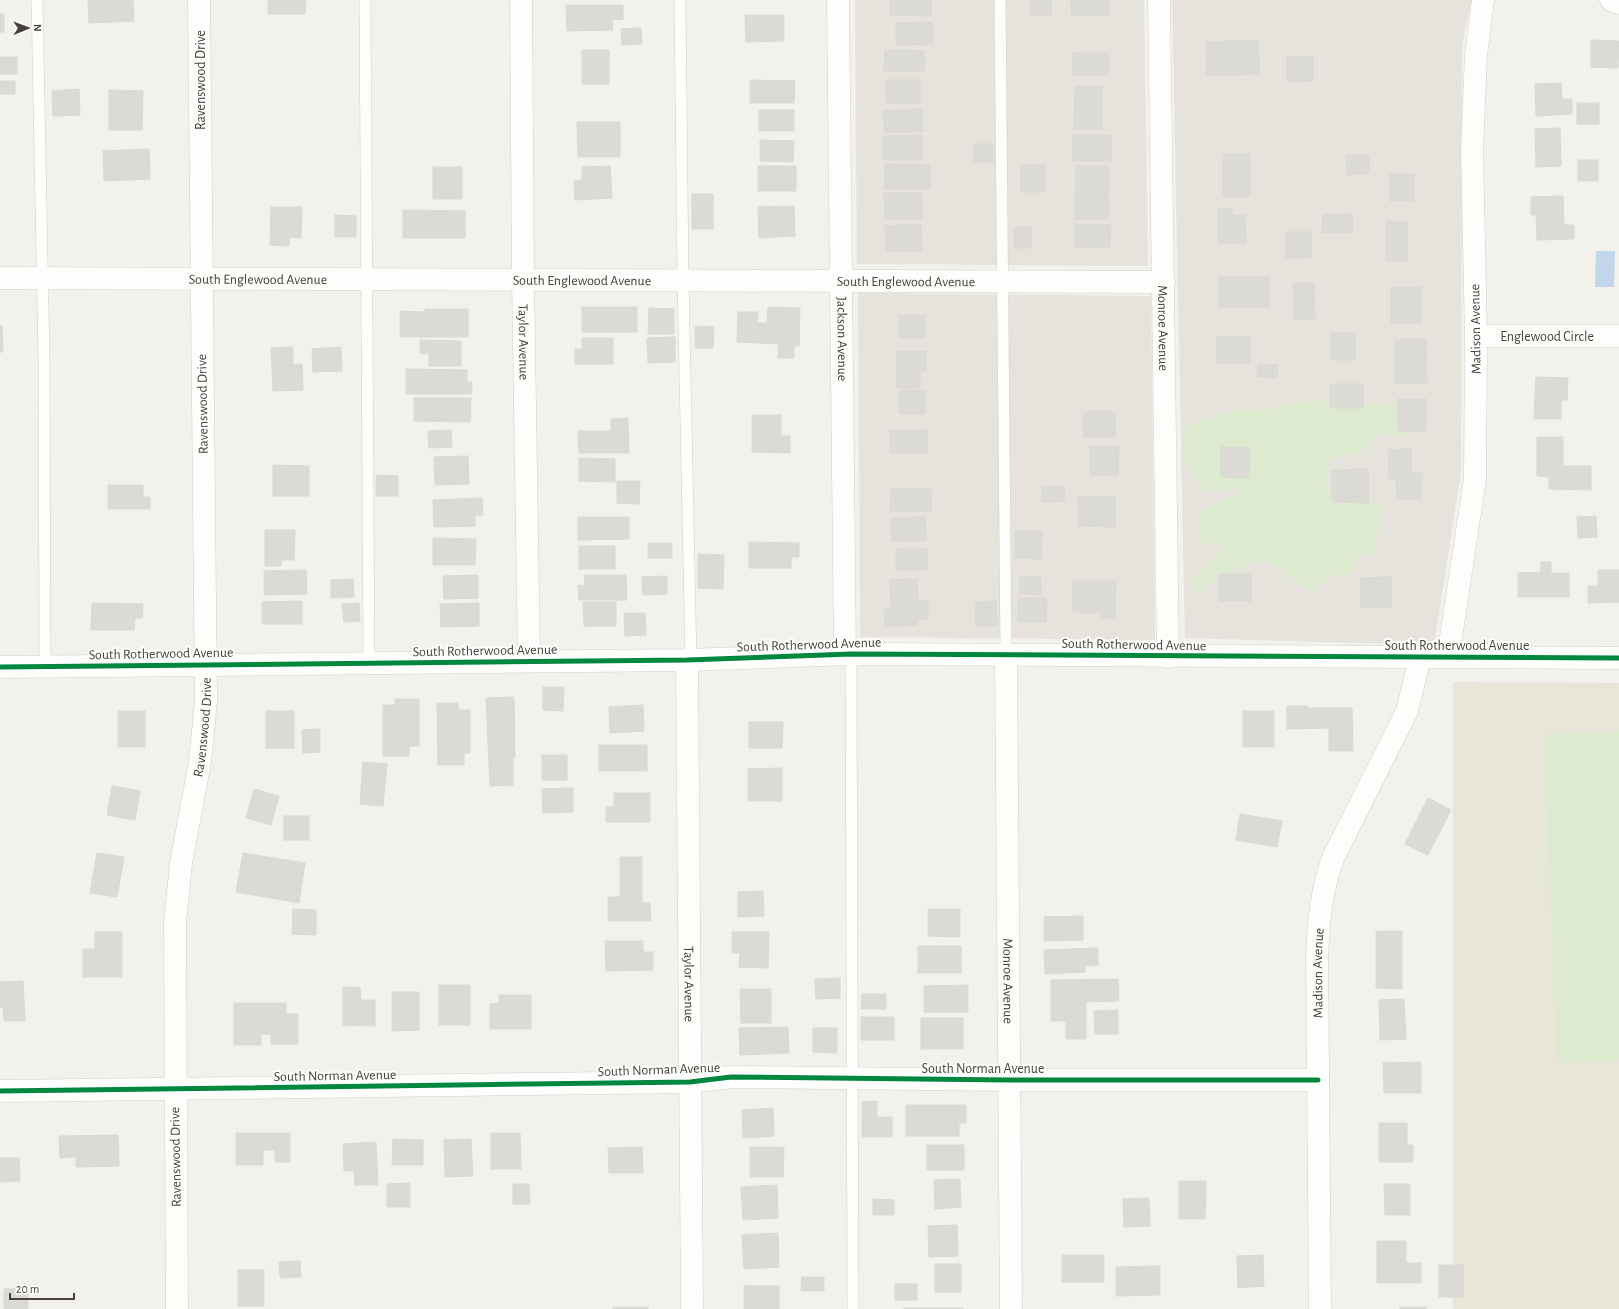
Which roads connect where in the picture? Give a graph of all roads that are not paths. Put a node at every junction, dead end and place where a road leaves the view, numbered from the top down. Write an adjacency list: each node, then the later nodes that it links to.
1 (37, 0): 13 (lane)
2 (199, 0): 15 (street, Ravenswood Drive)
3 (366, 0): 14 (lane)
4 (522, 0): 16 (street, Taylor Avenue)
5 (680, 0): 17 (lane)
6 (838, 0): 18 (street, Jackson Avenue)
7 (1000, 0): 19 (lane)
8 (1159, 0): 20 (street, Monroe Avenue)
9 (1483, 0): 21 (street, Madison Avenue)
10 (1611, 0): 11 (street)
11 (1619, 2)
12 (0, 278): 13 (street, South Englewood Avenue)
13 (43, 278): 15 (street, South Englewood Avenue); 34 (lane)
14 (367, 278): 15 (street, South Englewood Avenue); 16 (street, South Englewood Avenue); 31 (lane)
15 (201, 279): 32 (street, Ravenswood Drive)
16 (523, 279): 17 (street, South Englewood Avenue); 29 (street, Taylor Avenue)
17 (683, 280): 18 (street, South Englewood Avenue); 30 (lane)
18 (843, 281): 19 (street, South Englewood Avenue); 23 (street, Jackson Avenue)
19 (1003, 281): 20 (street, South Englewood Avenue); 24 (lane)
20 (1164, 282): 25 (street, Monroe Avenue)
21 (1476, 336): 22 (street, Englewood Circle); 26 (street, Madison Avenue)
22 (1619, 336)
23 (848, 654): 24 (street, South Rotherwood Avenue); 30 (street, South Rotherwood Avenue); 35 (lane)
24 (1006, 654): 25 (street, South Rotherwood Avenue); 36 (street, Monroe Avenue)
25 (1168, 656): 27 (street, South Rotherwood Avenue)
26 (1448, 657): 27 (street, South Rotherwood Avenue); 28 (street, South Rotherwood Avenue)
27 (1420, 658): 37 (street, Madison Avenue)
28 (1619, 658)
29 (529, 660): 30 (street, South Rotherwood Avenue); 31 (street, South Rotherwood Avenue)
30 (689, 660): 38 (street, Taylor Avenue)
31 (369, 663): 32 (street, South Rotherwood Avenue)
32 (205, 665): 34 (street, South Rotherwood Avenue); 39 (street, Ravenswood Drive)
33 (0, 667): 34 (street, South Rotherwood Avenue)
34 (45, 667)
35 (851, 1080): 36 (street, South Norman Avenue); 38 (street, South Norman Avenue); 43 (lane)
36 (1009, 1080): 37 (street, South Norman Avenue); 44 (street, Monroe Avenue)
37 (1318, 1080): 45 (street, Madison Avenue)
38 (690, 1082): 39 (street, South Norman Avenue); 42 (street, Taylor Avenue)
39 (175, 1089): 40 (street, South Norman Avenue); 41 (street, Ravenswood Drive)
40 (0, 1091)
41 (177, 1309)
42 (692, 1309)
43 (853, 1309)
44 (1012, 1309)
45 (1320, 1309)

